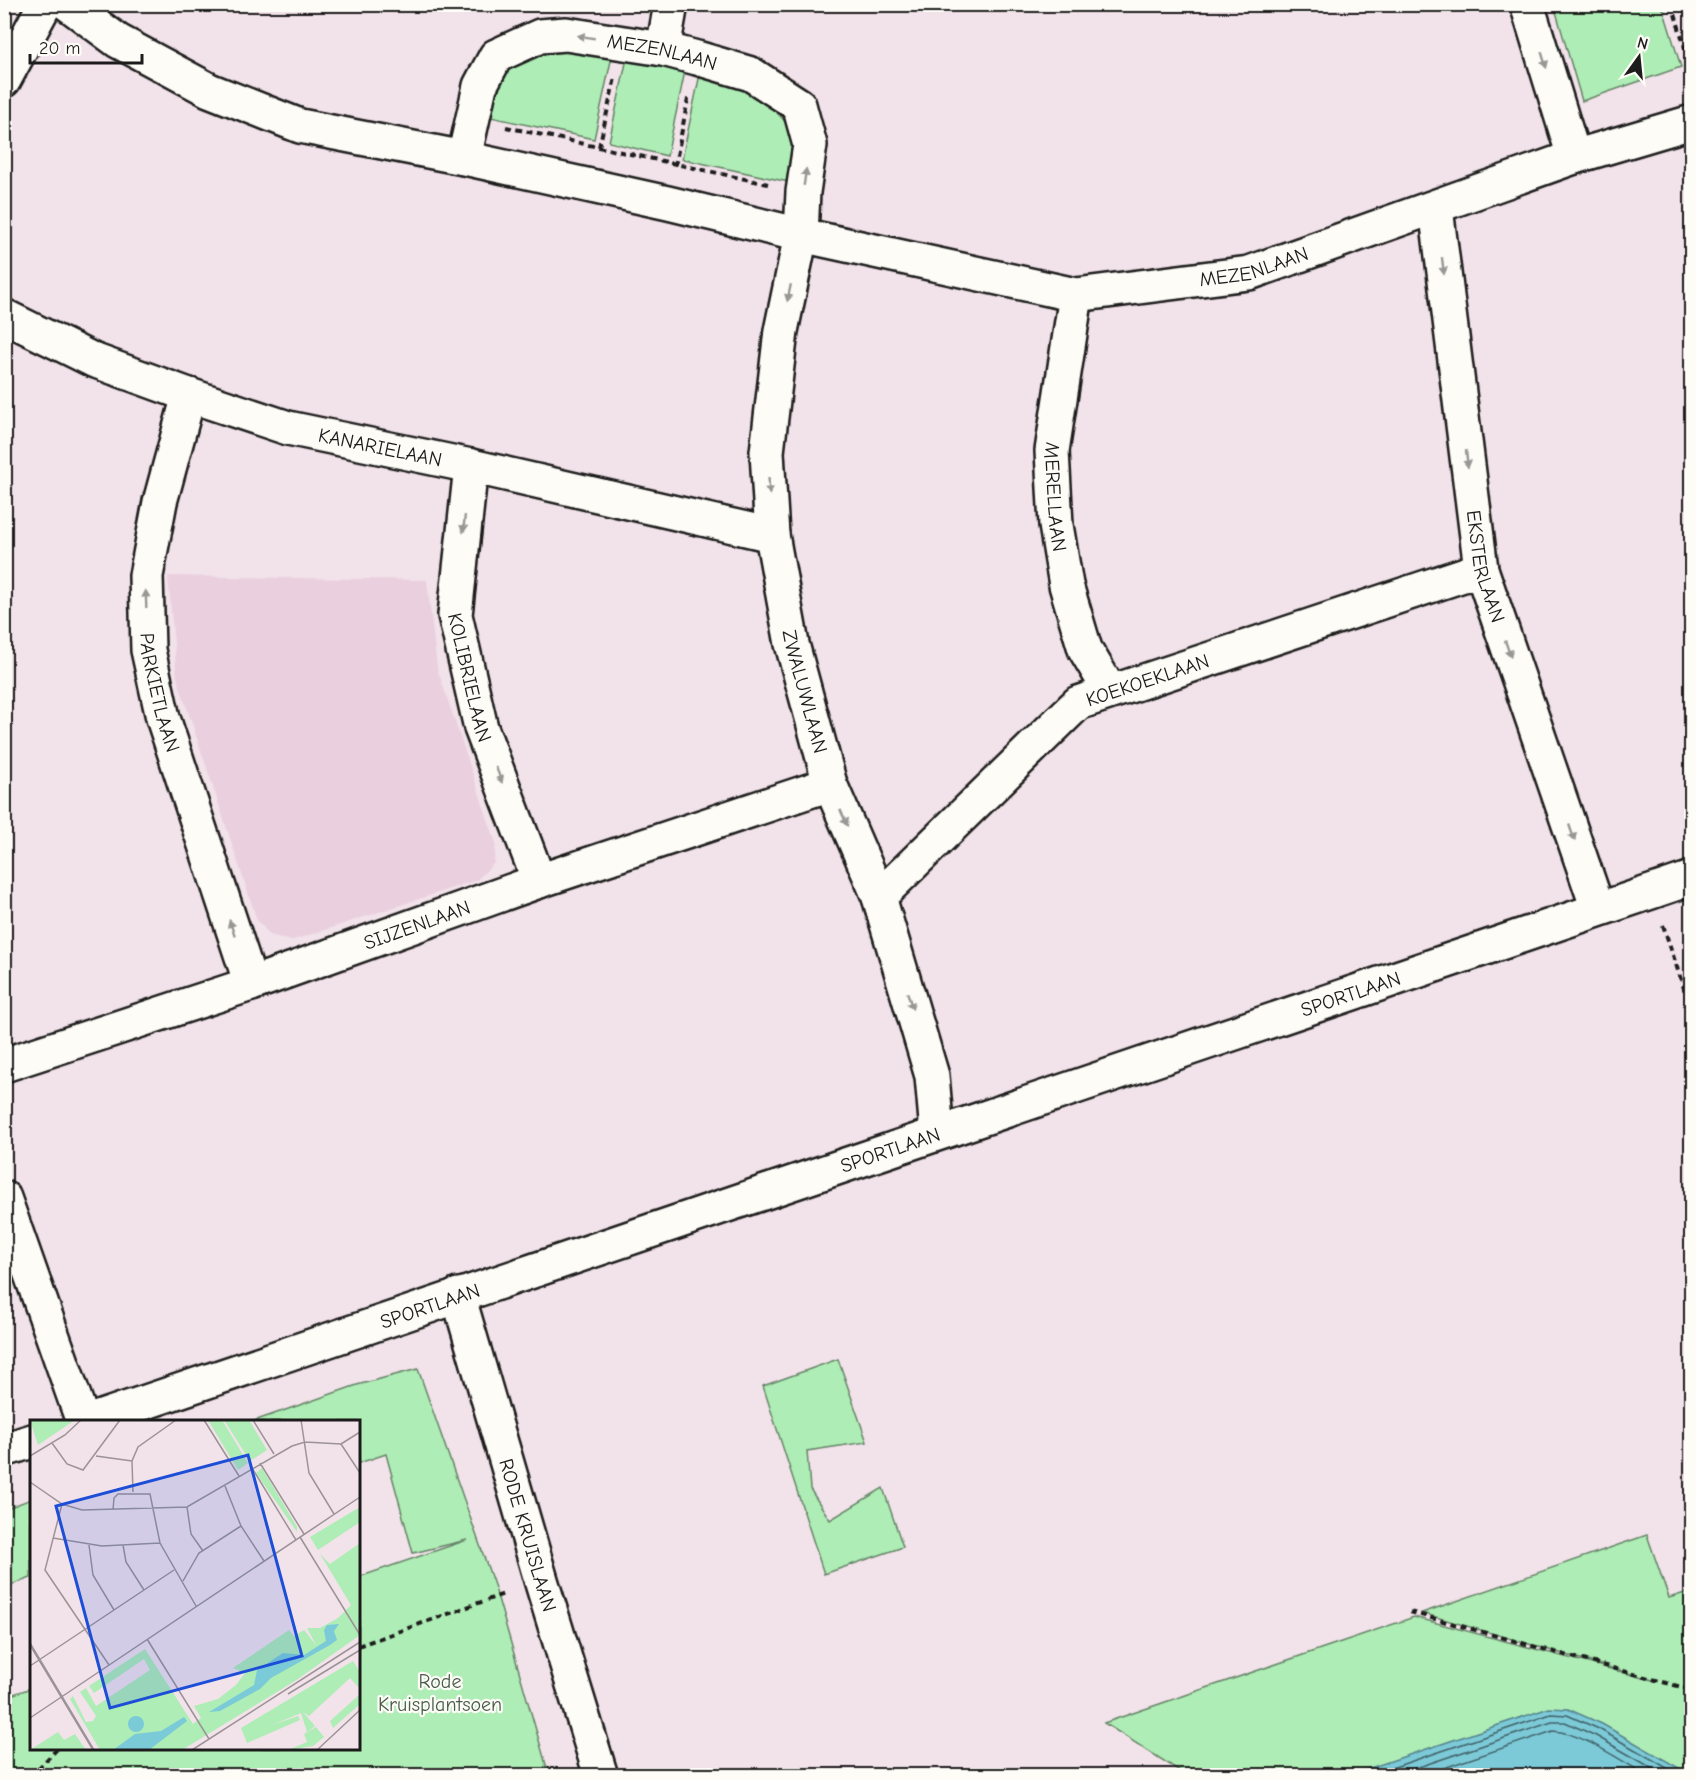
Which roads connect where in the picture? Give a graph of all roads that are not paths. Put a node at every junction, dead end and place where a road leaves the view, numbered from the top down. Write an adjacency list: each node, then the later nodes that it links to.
1 (45, 4): 6 (street)
2 (68, 4): 9 (street, MEZENLAAN)
3 (671, 4): 5 (street)
4 (1527, 4): 8 (street, one-way to 8)
5 (663, 49): 9 (street, MEZENLAAN, one-way to 9); 11 (street, MEZENLAAN, one-way to 5)
6 (4, 80)
7 (1692, 122): 8 (street, MEZENLAAN)
8 (1574, 157): 10 (street, MEZENLAAN)
9 (464, 158): 11 (street, MEZENLAAN)
10 (1436, 208): 12 (street, MEZENLAAN); 17 (street, EKSTERLAAN, one-way to 17)
11 (801, 236): 12 (street, MEZENLAAN); 16 (street, ZWALUWLAAN, one-way to 16)
12 (1076, 295): 18 (street, MERELLAAN)
13 (4, 316): 14 (street, KANARIELAAN)
14 (189, 395): 15 (street, KANARIELAAN); 24 (street, PARKIETLAAN, one-way to 14)
15 (471, 466): 16 (street, KANARIELAAN); 21 (street, KOLIBRIELAAN, one-way to 21)
16 (772, 535): 19 (street, ZWALUWLAAN)
17 (1481, 569): 18 (street, KOEKOEKLAAN); 23 (street, EKSTERLAAN, one-way to 23)
18 (1110, 691): 22 (street, KOEKOEKLAAN)
19 (830, 784): 21 (street, SIJZENLAAN); 22 (street, ZWALUWLAAN, one-way to 22)
20 (1692, 878): 23 (street, SPORTLAAN)
21 (539, 881): 24 (street, SIJZENLAAN)
22 (879, 897): 26 (street, ZWALUWLAAN, one-way to 26)
23 (1598, 909): 26 (street, SPORTLAAN)
24 (251, 984): 25 (street, SIJZENLAAN)
25 (4, 1065)
26 (937, 1133): 28 (street, SPORTLAAN)
27 (4, 1198): 29 (street)
28 (458, 1295): 30 (street, SPORTLAAN); 33 (street, RODE KRUISLAAN)
29 (84, 1420)
30 (91, 1420)
31 (30, 1442): 32 (street)
32 (4, 1450)
33 (601, 1776)

